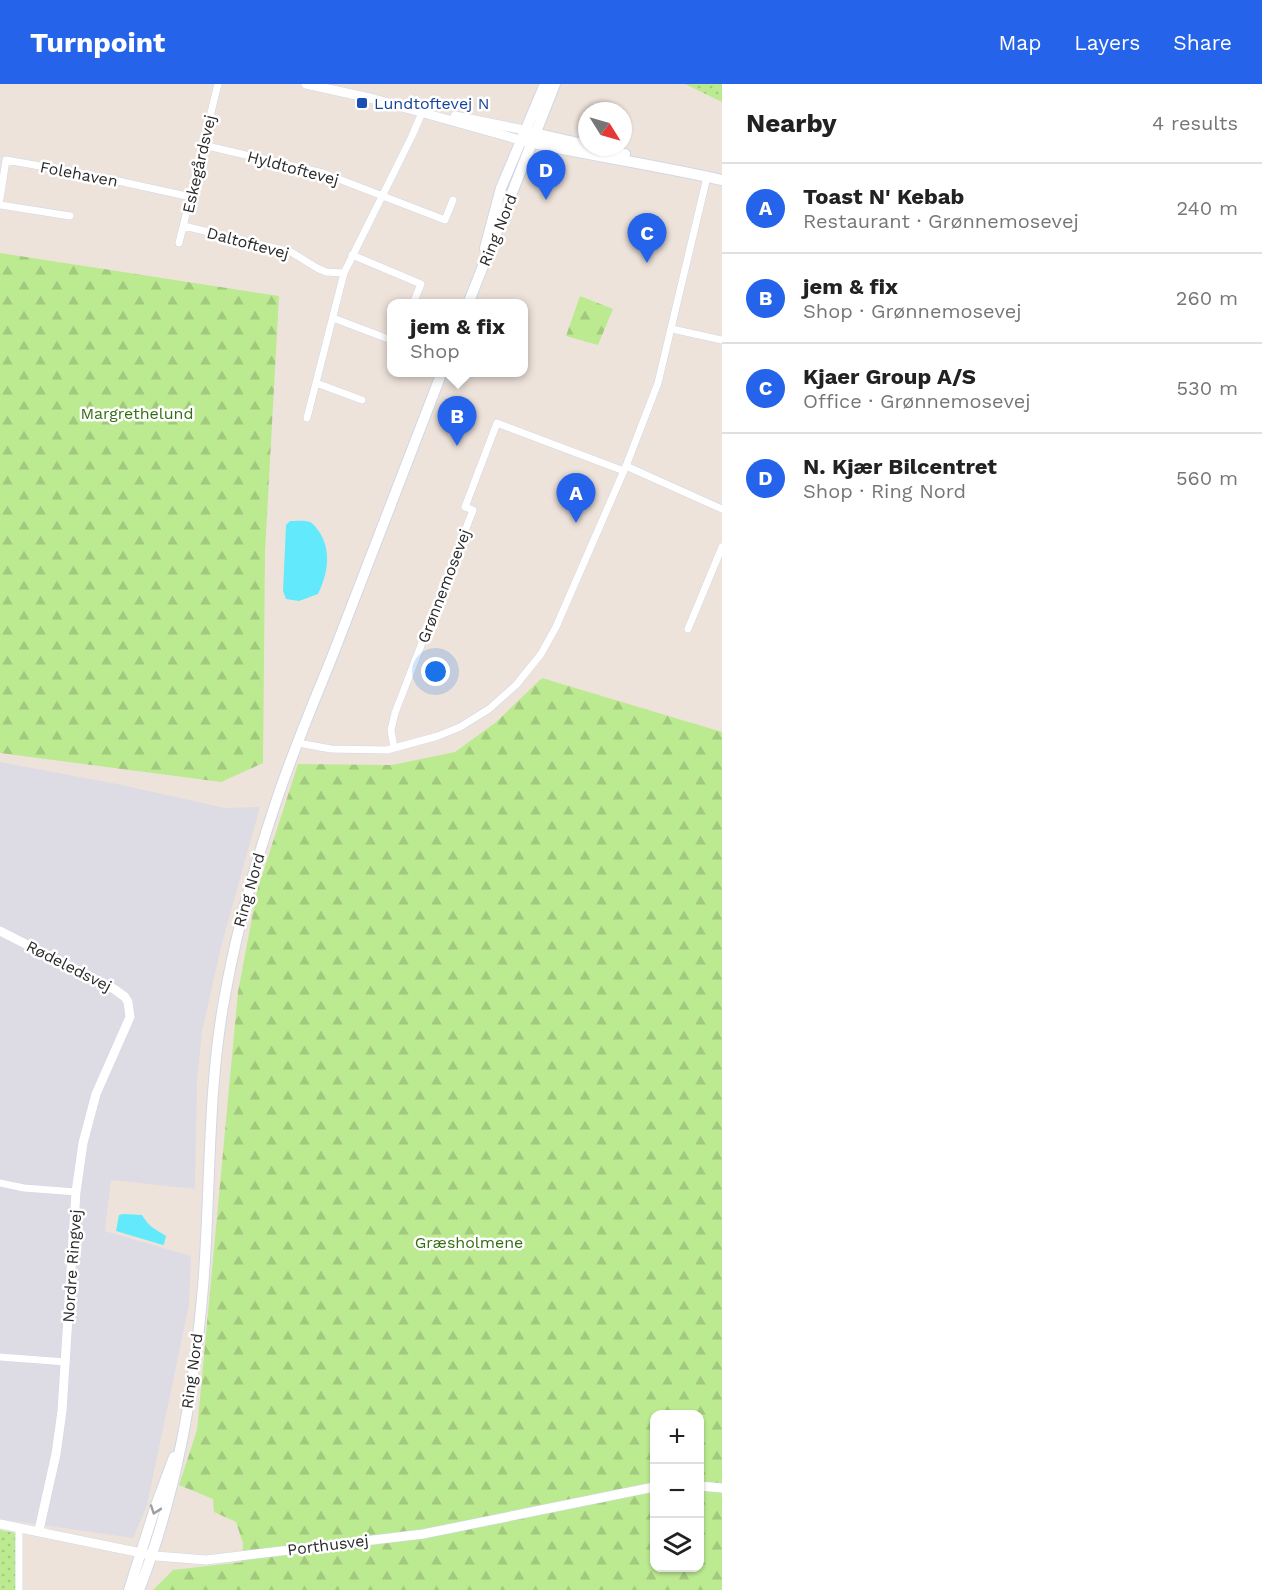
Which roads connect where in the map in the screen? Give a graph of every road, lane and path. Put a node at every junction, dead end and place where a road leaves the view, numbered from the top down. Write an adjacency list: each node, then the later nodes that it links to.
1 (218, 84): 8 (street, Eskegårdsvej)
2 (306, 84): 5 (street)
3 (546, 84): 6 (main road, Ring Nord)
4 (555, 84): 6 (main road, Ring Nord)
5 (423, 111): 6 (street); 6 (street); 14 (street)
6 (528, 137): 7 (main road); 9 (main road); 11 (main road); 24 (main road, Ring Nord); 24 (main road, Ring Nord)
7 (578, 144)
8 (203, 145): 14 (street, Hyldtoftevej); 15 (street, Eskegårdsvej)
9 (578, 147)
10 (632, 156): 11 (main road)
11 (656, 165): 12 (main road)
12 (707, 177): 13 (main road); 28 (street)
13 (722, 180)
14 (382, 196): 17 (street, Hyldtoftevej); 22 (street)
15 (191, 197): 16 (street, Folehaven); 20 (street, Eskegårdsvej)
16 (0, 199)
17 (453, 200)
18 (0, 205): 19 (street)
19 (70, 216)
20 (184, 226): 21 (street, Eskegårdsvej); 23 (street, Daltoftevej)
21 (179, 243)
22 (352, 255): 23 (street); 25 (street)
23 (344, 273): 27 (street)
24 (479, 275): 26 (main road, Ring Nord)
25 (415, 299)
26 (470, 299)
27 (333, 318): 29 (street); 32 (street)
28 (672, 329): 30 (street); 35 (street)
29 (387, 338)
30 (722, 340)
31 (440, 377): 39 (main road, Ring Nord)
32 (316, 382): 33 (street); 34 (street)
33 (362, 400)
34 (307, 418)
35 (625, 468): 36 (street); 40 (street); 40 (street, Grønnemosevej)
36 (722, 509)
37 (722, 547): 38 (street)
38 (688, 629)
39 (298, 743): 40 (street); 53 (main road, Ring Nord)
40 (394, 748)
41 (0, 931): 42 (street, Rødeledsvej)
42 (130, 1009): 44 (street, Nordre Ringvej)
43 (0, 1183): 44 (street)
44 (76, 1192): 46 (street, Nordre Ringvej)
45 (0, 1356): 46 (street)
46 (66, 1362): 52 (street, Nordre Ringvej)
47 (704, 1486): 49 (street)
48 (650, 1488): 53 (street, Porthusvej)
49 (722, 1488)
50 (0, 1524): 51 (street, Porthusvej)
51 (19, 1527): 52 (street, Porthusvej); 54 (street)
52 (39, 1530): 53 (street, Porthusvej)
53 (148, 1553): 55 (main road, Ring Nord); 56 (main road, Ring Nord)
54 (19, 1590)
55 (129, 1590)
56 (137, 1590)

